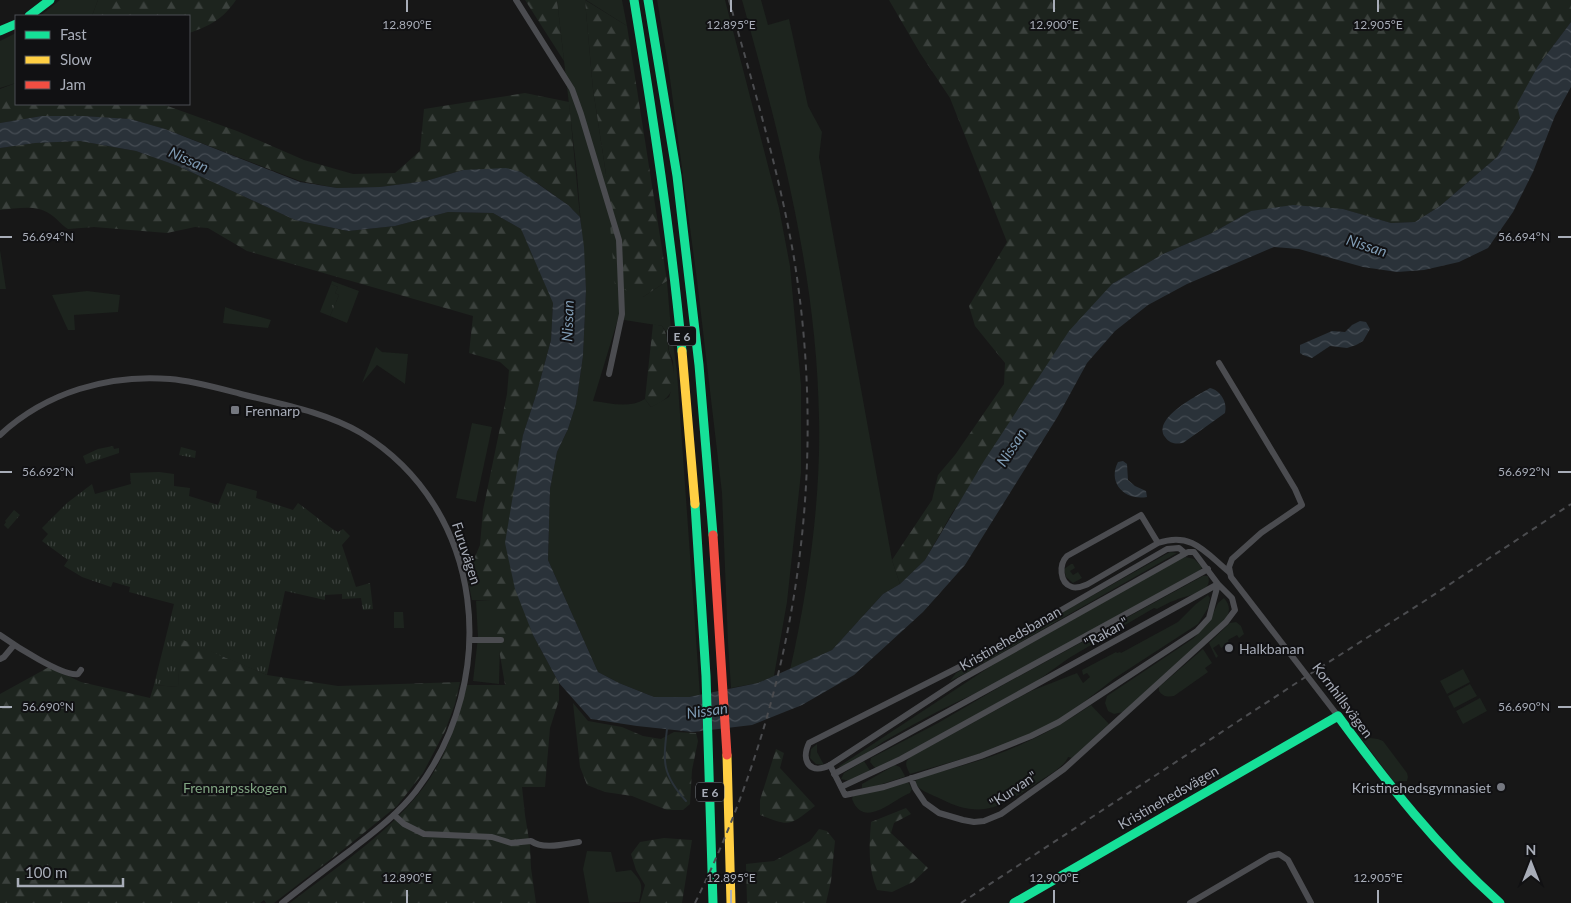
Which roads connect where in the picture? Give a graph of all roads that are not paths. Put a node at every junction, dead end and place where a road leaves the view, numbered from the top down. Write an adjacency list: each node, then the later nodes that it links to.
1 (50, 0): 5 (main road)
2 (516, 0): 9 (street)
3 (634, 0): 31 (main road, E 6)
4 (648, 0): 32 (main road, E 6)
5 (30, 15)
6 (15, 24): 7 (main road)
7 (0, 31)
8 (1219, 363): 15 (street)
9 (609, 374)
10 (0, 435): 18 (street, Furuvägen)
11 (1158, 543): 11 (street); 12 (street)
12 (1197, 545): 13 (street, Kristinehedsbanan); 15 (street, Kornhillsvägen)
13 (1188, 552): 14 (street); 24 (street, Kristinehedsbanan); 24 (street)
14 (1208, 569): 16 (street); 25 (street)
15 (1229, 572): 23 (street, Kornhillsvägen)
16 (1218, 584): 26 (street); 26 (street, "Kurvan"); 27 (street, "Rakan")
17 (0, 635): 20 (street)
18 (470, 640): 19 (street); 28 (street, Furuvägen)
19 (501, 640)
20 (14, 645): 21 (street); 22 (street)
21 (0, 659)
22 (81, 670)
23 (1338, 716): 33 (main road, Kristinehedsvägen); 36 (main road, Kornhillsvägen)
24 (830, 765): 25 (street)
25 (834, 774): 27 (street)
26 (911, 778): 27 (street)
27 (841, 787)
28 (394, 815): 29 (street); 30 (street, Furuvägen)
29 (579, 842)
30 (282, 903)
31 (713, 903)
32 (731, 903)
33 (1014, 903)
34 (1190, 903): 35 (street)
35 (1311, 903)
36 (1500, 903)

